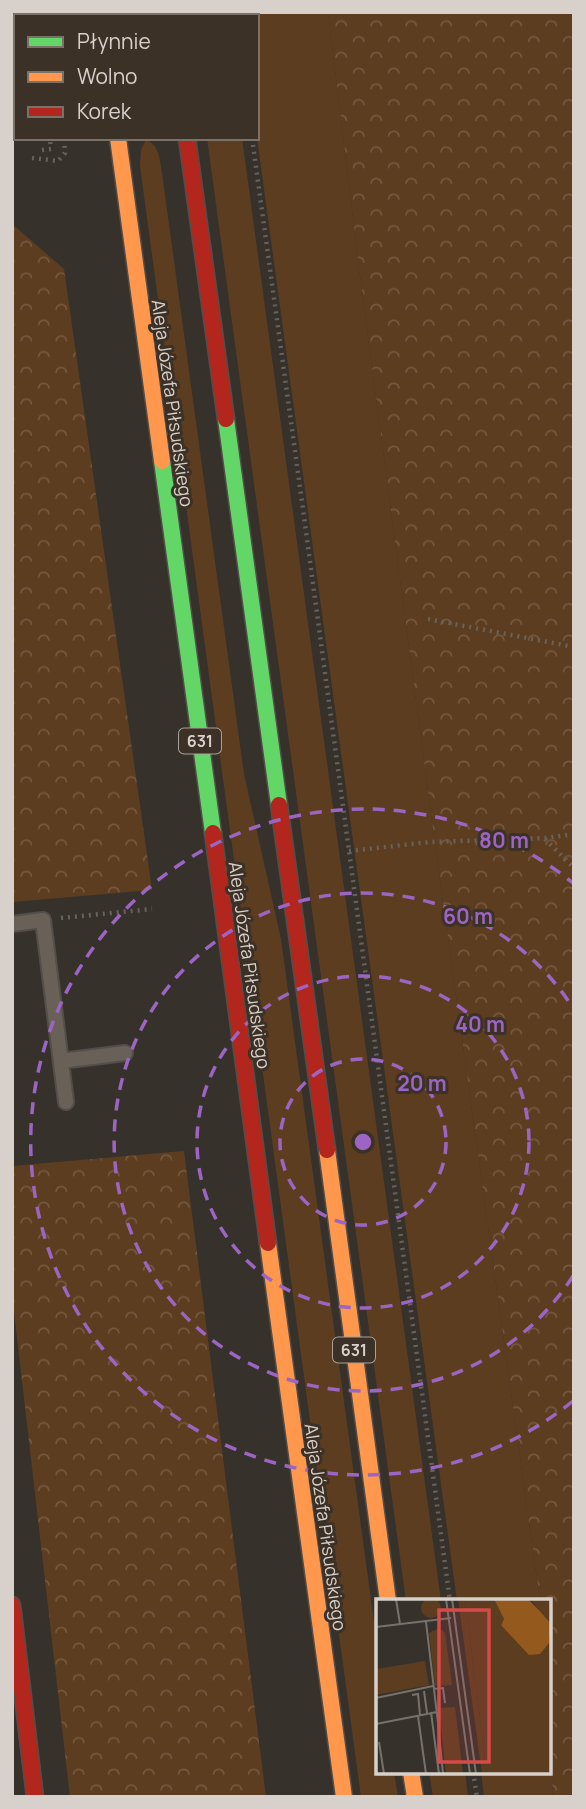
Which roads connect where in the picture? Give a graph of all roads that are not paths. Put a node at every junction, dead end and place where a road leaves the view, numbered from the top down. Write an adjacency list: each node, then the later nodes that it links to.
1 (118, 140): 11 (main road, Aleja Józefa Piłsudskiego / 631)
2 (187, 140): 7 (main road, 631)
3 (12, 924): 5 (lane)
4 (125, 1053): 5 (lane)
5 (61, 1061): 6 (lane)
6 (66, 1102)
7 (388, 1599)
8 (12, 1605): 10 (main road)
9 (411, 1774): 12 (main road)
10 (34, 1797)
11 (344, 1797)
12 (415, 1797)

